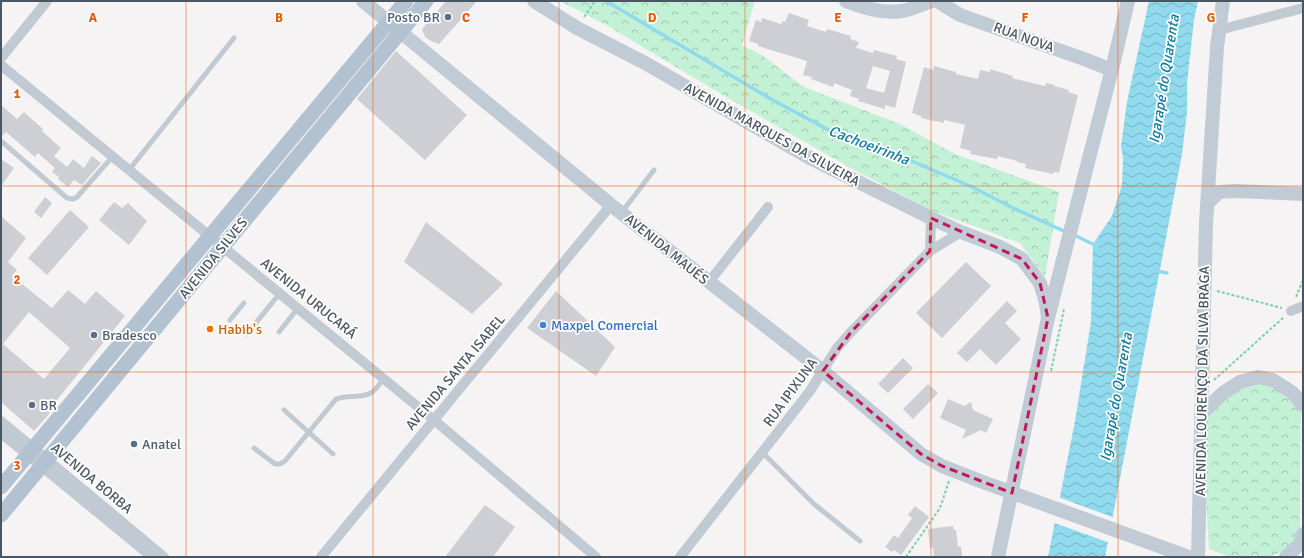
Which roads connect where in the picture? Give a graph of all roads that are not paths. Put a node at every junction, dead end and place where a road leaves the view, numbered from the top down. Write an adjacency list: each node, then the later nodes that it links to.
1 (47, 1): 16 (street)
2 (363, 1): 12 (street, AVENIDA MAUÉS)
3 (406, 1): 12 (main road, AVENIDA SILVES)
4 (426, 1): 14 (main road, AVENIDA SILVES)
5 (534, 1): 27 (street, AVENIDA MARQUES DA SILVEIRA)
6 (846, 1): 7 (street)
7 (932, 1)
8 (938, 1): 18 (street, RUA NOVA)
9 (1128, 1): 18 (street)
10 (1224, 1): 13 (street, AVENIDA LOURENÇO DA SILVA BRAGA)
11 (1303, 8): 13 (street)
12 (389, 22): 14 (street, AVENIDA MAUÉS); 29 (main road, AVENIDA SILVES)
13 (1219, 30): 24 (street, AVENIDA LOURENÇO DA SILVA BRAGA)
14 (401, 31): 26 (street, AVENIDA MAUÉS); 30 (main road, AVENIDA SILVES)
15 (234, 38): 21 (lane)
16 (1, 58)
17 (1, 65): 20 (street, AVENIDA URUCARÁ)
18 (1112, 70): 38 (street)
19 (1, 141): 20 (lane)
20 (113, 156): 21 (street, AVENIDA URUCARÁ)
21 (129, 170): 29 (street, AVENIDA URUCARÁ)
22 (654, 170): 26 (lane, AVENIDA SANTA ISABEL)
23 (1303, 194): 24 (street)
24 (1207, 204): 46 (street, AVENIDA LOURENÇO DA SILVA BRAGA)
25 (768, 207): 32 (street)
26 (616, 209): 32 (street, AVENIDA MAUÉS); 47 (street, AVENIDA SANTA ISABEL)
27 (931, 218): 28 (street, AVENIDA MARQUES DA SILVEIRA); 31 (street)
28 (962, 232): 31 (street, RUA IPIXUNA); 38 (street, AVENIDA MARQUES DA SILVEIRA)
29 (210, 236): 30 (street, AVENIDA URUCARÁ); 52 (main road, AVENIDA SILVES)
30 (223, 246): 33 (street, AVENIDA URUCARÁ); 55 (main road, AVENIDA SILVES)
31 (930, 251): 42 (street, RUA IPIXUNA)
32 (709, 282): 42 (street, AVENIDA MAUÉS)
33 (280, 293): 36 (street, AVENIDA URUCARÁ); 41 (lane)
34 (244, 303): 39 (lane)
35 (1303, 306): 37 (street)
36 (298, 308): 40 (lane); 43 (street, AVENIDA URUCARÁ)
37 (1291, 311)
38 (1048, 318): 65 (street)
39 (230, 320)
40 (279, 332)
41 (247, 334)
42 (823, 371): 53 (street, RUA IPIXUNA); 66 (street, AVENIDA MAUÉS, bridge)
43 (384, 378): 47 (street, AVENIDA URUCARÁ); 49 (lane)
44 (1303, 405): 46 (street)
45 (284, 410): 49 (lane)
46 (1201, 414): 67 (street, AVENIDA LOURENÇO DA SILVA BRAGA)
47 (434, 420): 62 (street, AVENIDA SANTA ISABEL); 63 (street, AVENIDA URUCARÁ)
48 (1, 421): 52 (street, AVENIDA BORBA)
49 (309, 432): 51 (lane); 54 (lane)
50 (1, 433): 52 (street, AVENIDA BORBA)
51 (254, 448)
52 (30, 451): 55 (street, AVENIDA BORBA); 56 (main road, AVENIDA SILVES)
53 (762, 452): 59 (lane); 64 (street, RUA IPIXUNA)
54 (334, 454)
55 (45, 463): 57 (main road, AVENIDA SILVES); 60 (street, AVENIDA BORBA); 61 (street, AVENIDA BORBA)
56 (1, 486)
57 (1, 515)
58 (1303, 534): 68 (street)
59 (860, 541)
60 (146, 555)
61 (164, 557)
62 (321, 557)
63 (596, 557)
64 (680, 557)
65 (998, 557)
66 (1189, 557)
67 (1198, 557)
68 (1286, 557)

